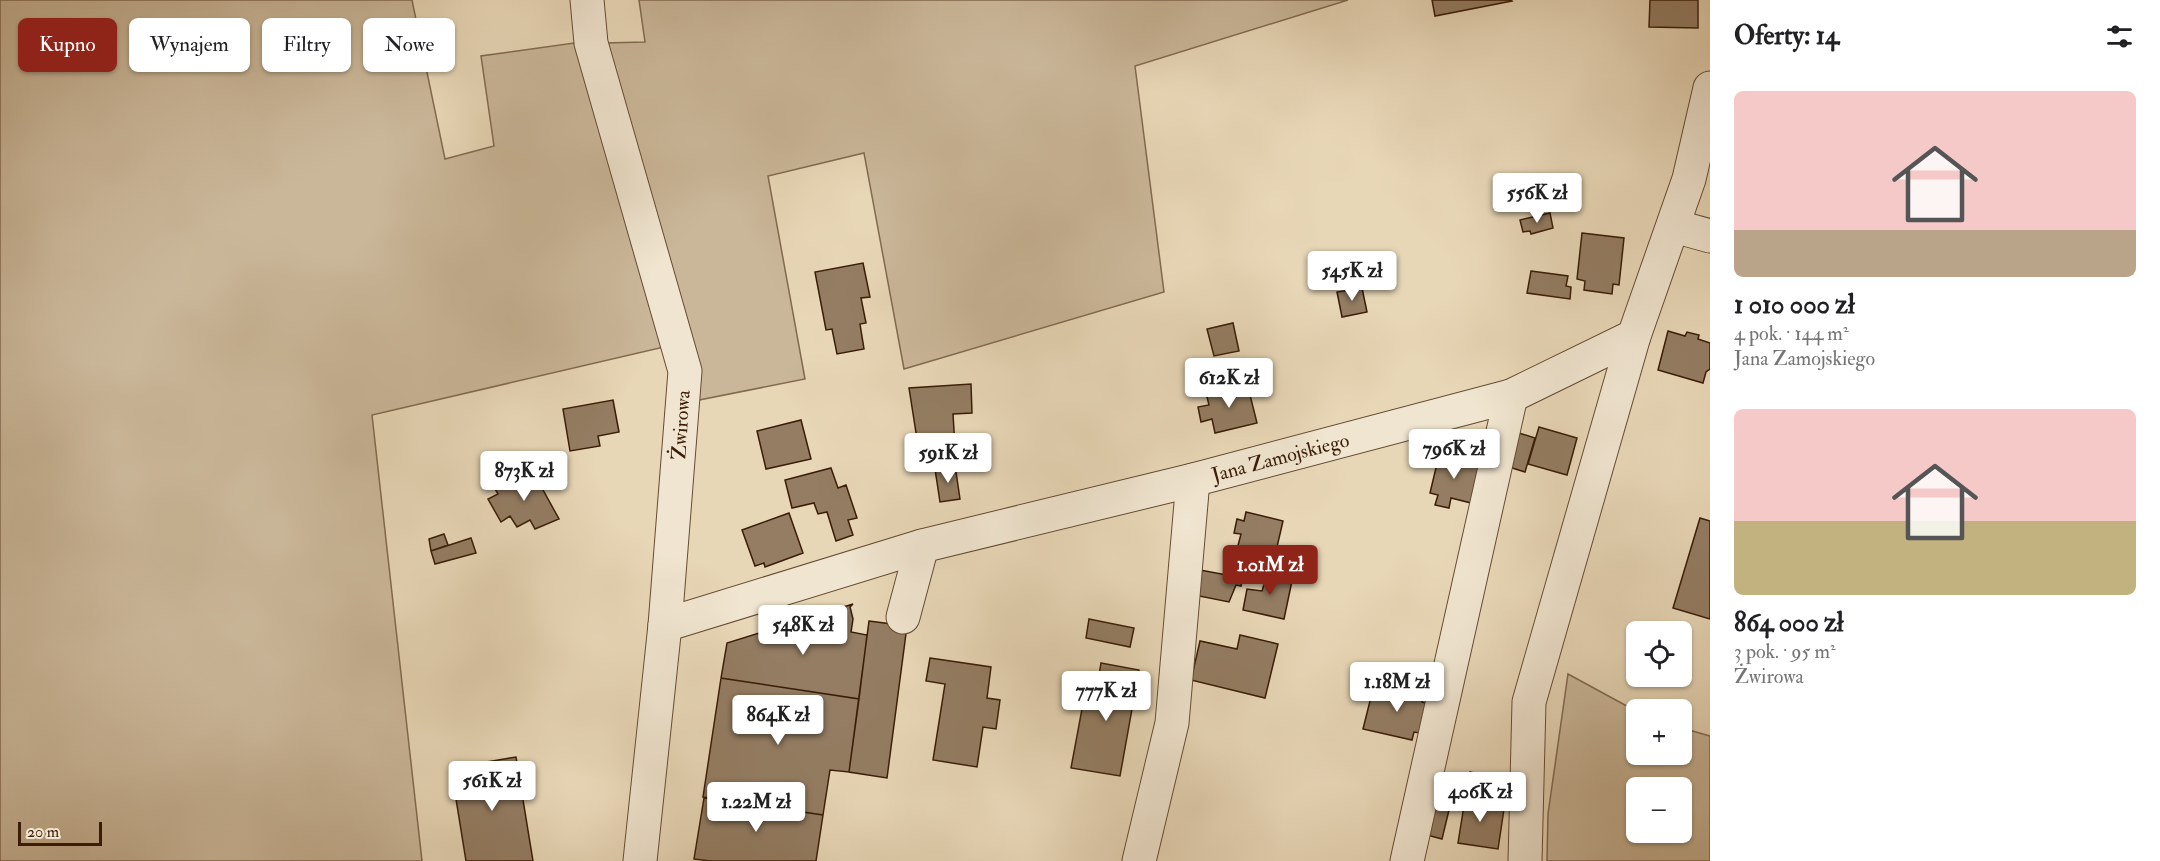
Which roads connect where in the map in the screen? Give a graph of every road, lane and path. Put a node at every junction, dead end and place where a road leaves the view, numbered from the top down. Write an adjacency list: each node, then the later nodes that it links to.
1 (587, 0): 12 (street, Żwirowa)
2 (1710, 88): 4 (street)
3 (1710, 176): 4 (street)
4 (1684, 195): 5 (street)
5 (1674, 226): 6 (street); 7 (street)
6 (1710, 236)
7 (1634, 336): 8 (street, Jana Zamojskiego); 16 (street)
8 (1511, 396): 9 (street, Jana Zamojskiego); 15 (street)
9 (1192, 480): 10 (street, Jana Zamojskiego); 14 (street)
10 (922, 546): 11 (street); 12 (street, Jana Zamojskiego)
11 (903, 617)
12 (665, 625): 13 (street, Żwirowa)
13 (640, 861)
14 (1139, 861)
15 (1407, 861)
16 (1525, 861)

